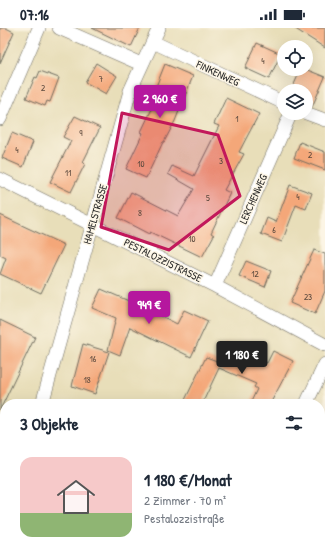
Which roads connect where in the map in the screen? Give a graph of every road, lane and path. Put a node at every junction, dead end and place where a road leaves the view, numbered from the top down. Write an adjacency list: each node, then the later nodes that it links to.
1 (39, 28): 8 (street)
2 (59, 28): 5 (street)
3 (159, 28): 4 (street, HAMELSTRASSE)
4 (153, 42): 5 (street, HAMELSTRASSE); 6 (street, FINKENWEG)
5 (141, 64): 12 (street, HAMELSTRASSE)
6 (277, 100)
7 (313, 116): 10 (street)
8 (0, 119)
9 (288, 120): 13 (street, LERCHENWEG)
10 (325, 120)
11 (0, 179): 12 (street, PESTALOZZISTRASSE)
12 (92, 226): 13 (street, PESTALOZZISTRASSE); 16 (street, HAMELSTRASSE)
13 (215, 286): 14 (street, PESTALOZZISTRASSE)
14 (325, 345)
15 (325, 364): 17 (street)
16 (43, 399)
17 (308, 399)

